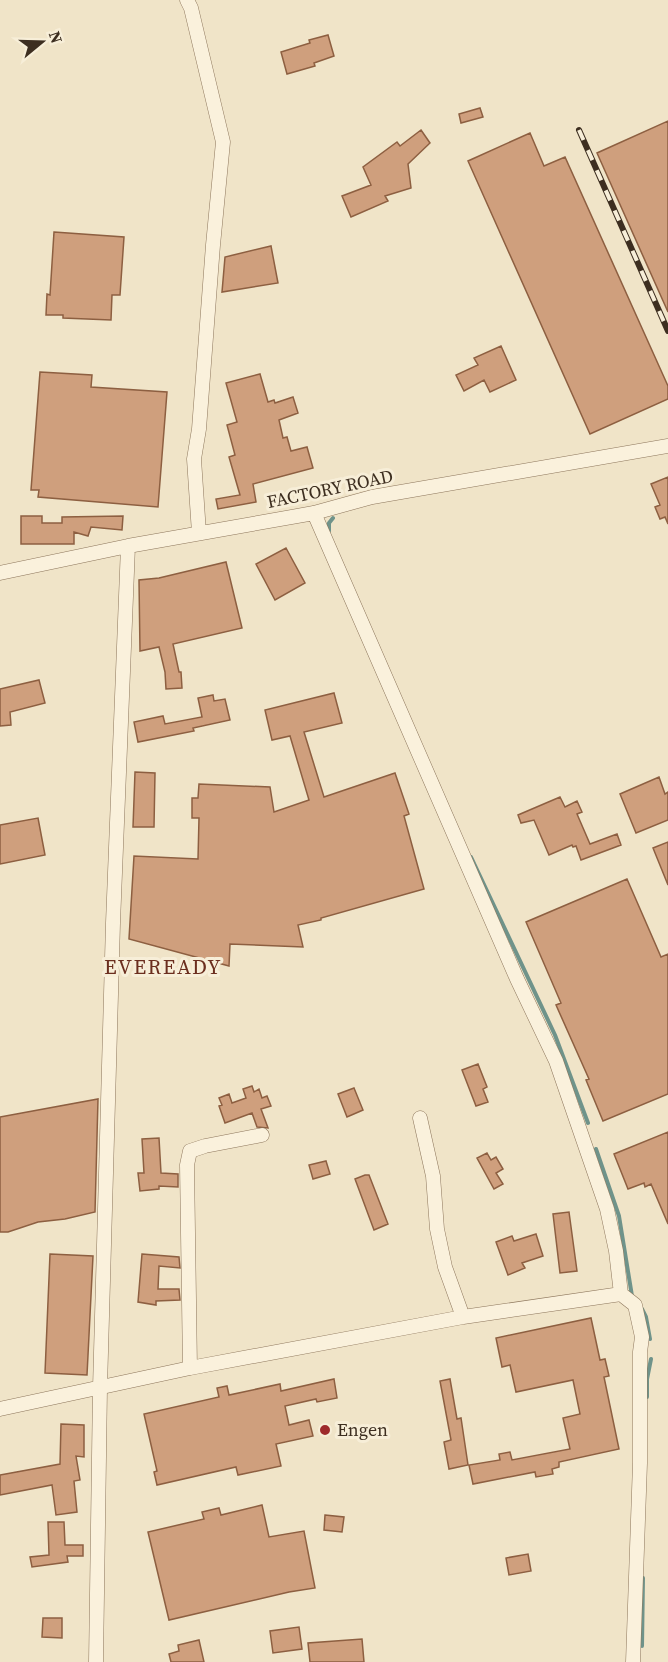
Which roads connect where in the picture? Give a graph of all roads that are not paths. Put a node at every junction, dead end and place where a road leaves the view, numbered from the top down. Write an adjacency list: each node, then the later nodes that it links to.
1 (187, 0): 4 (street)
2 (668, 446): 3 (street, FACTORY ROAD)
3 (314, 513): 4 (street, FACTORY ROAD); 9 (street)
4 (199, 533): 5 (street, FACTORY ROAD)
5 (128, 546): 6 (street, FACTORY ROAD); 12 (street)
6 (0, 573)
7 (420, 1118): 10 (street)
8 (262, 1135): 11 (street)
9 (621, 1294): 10 (street); 15 (street)
10 (463, 1317): 11 (street)
11 (190, 1368): 12 (street)
12 (100, 1388): 13 (street); 14 (street)
13 (0, 1409)
14 (96, 1662)
15 (633, 1662)

